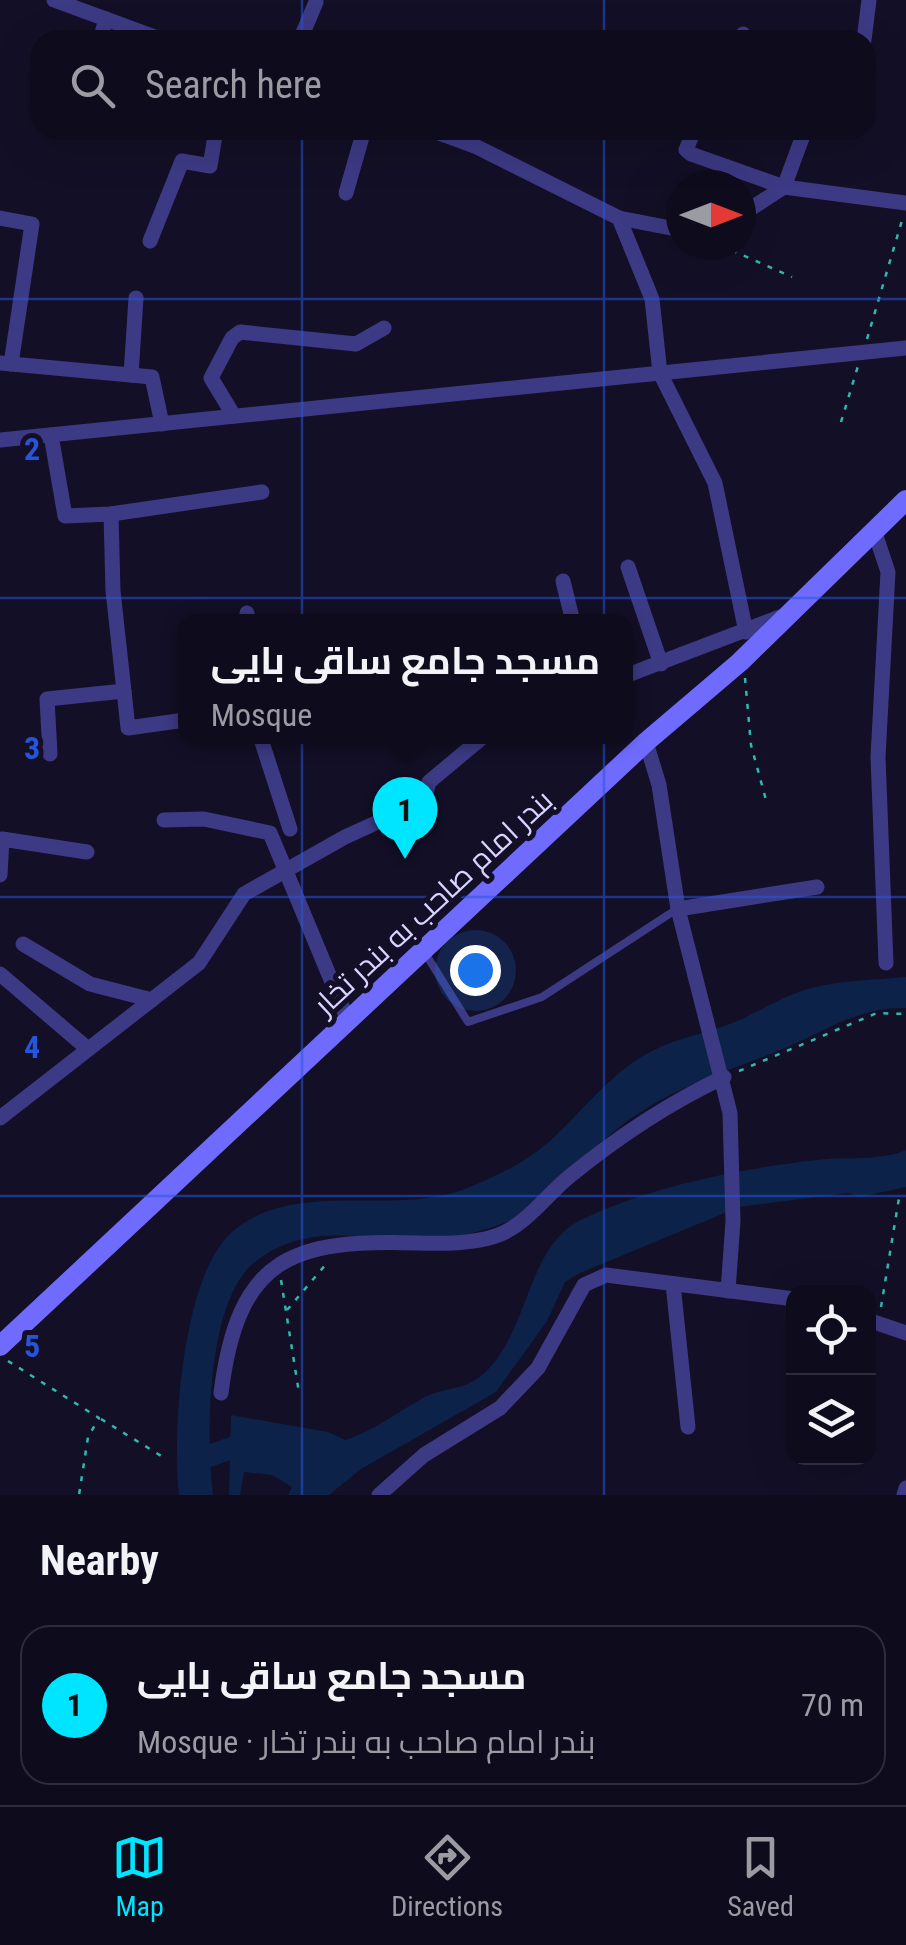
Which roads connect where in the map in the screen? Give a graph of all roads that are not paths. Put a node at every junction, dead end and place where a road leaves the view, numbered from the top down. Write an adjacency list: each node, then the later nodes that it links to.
1 (54, 0): 4 (street)
2 (869, 0): 8 (street)
3 (316, 2): 7 (street)
4 (106, 20): 5 (street); 6 (street)
5 (103, 30)
6 (134, 30)
7 (304, 30)
8 (865, 30)
9 (214, 140): 21 (street)
10 (361, 140): 15 (street)
11 (458, 140): 19 (street)
12 (690, 140): 14 (street)
13 (801, 140): 14 (street)
14 (784, 187): 16 (street); 17 (street)
15 (346, 194)
16 (756, 205)
17 (906, 205)
18 (0, 218): 25 (street)
19 (618, 218): 20 (street); 26 (street)
20 (666, 227)
21 (150, 241)
22 (136, 298): 27 (street)
23 (384, 328): 28 (street)
24 (906, 348): 26 (street)
25 (5, 364): 27 (street)
26 (660, 373): 28 (street); 42 (street)
27 (132, 375): 29 (street)
28 (234, 416): 29 (street)
29 (162, 424): 30 (street)
30 (50, 435): 31 (street); 34 (street)
31 (0, 440)
32 (262, 492): 34 (street)
33 (906, 500): 35 (main road, بندر امام صاحب به بندر تخار)
34 (111, 514): 45 (street)
35 (874, 530): 37 (street); 41 (main road, بندر امام صاحب به بندر تخار)
36 (628, 567): 43 (street)
37 (888, 572): 38 (street); 60 (street)
38 (906, 573)
39 (563, 581): 40 (street)
40 (571, 614)
41 (787, 614): 42 (street); 47 (main road, بندر امام صاحب به بندر تخار)
42 (746, 632): 43 (street)
43 (660, 664): 44 (street)
44 (633, 673)
45 (124, 691): 46 (street); 50 (street)
46 (178, 721)
47 (646, 742): 57 (street); 59 (main road, بندر امام صاحب به بندر تخار)
48 (263, 744): 52 (street)
49 (474, 744): 54 (street)
50 (50, 754)
51 (164, 820): 54 (street)
52 (290, 829)
53 (87, 852): 55 (street)
54 (283, 872): 62 (street); 63 (street)
55 (0, 875)
56 (816, 887): 57 (street)
57 (678, 908): 59 (lane); 65 (street)
58 (23, 944): 62 (street)
59 (425, 953): 63 (main road, بندر امام صاحب به بندر تخار)
60 (886, 963)
61 (0, 974): 64 (street)
62 (152, 1000): 64 (street)
63 (349, 1023): 72 (main road, بندر امام صاحب به بندر تخار)
64 (88, 1049): 66 (street)
65 (724, 1077): 68 (street); 73 (street)
66 (0, 1117)
67 (672, 1284): 68 (street); 74 (street); 76 (street)
68 (728, 1291): 69 (street)
69 (786, 1298)
70 (876, 1323): 71 (street)
71 (906, 1334)
72 (0, 1346)
73 (221, 1393)
74 (688, 1427)
75 (906, 1488): 77 (street)
76 (379, 1495)
77 (904, 1495)

